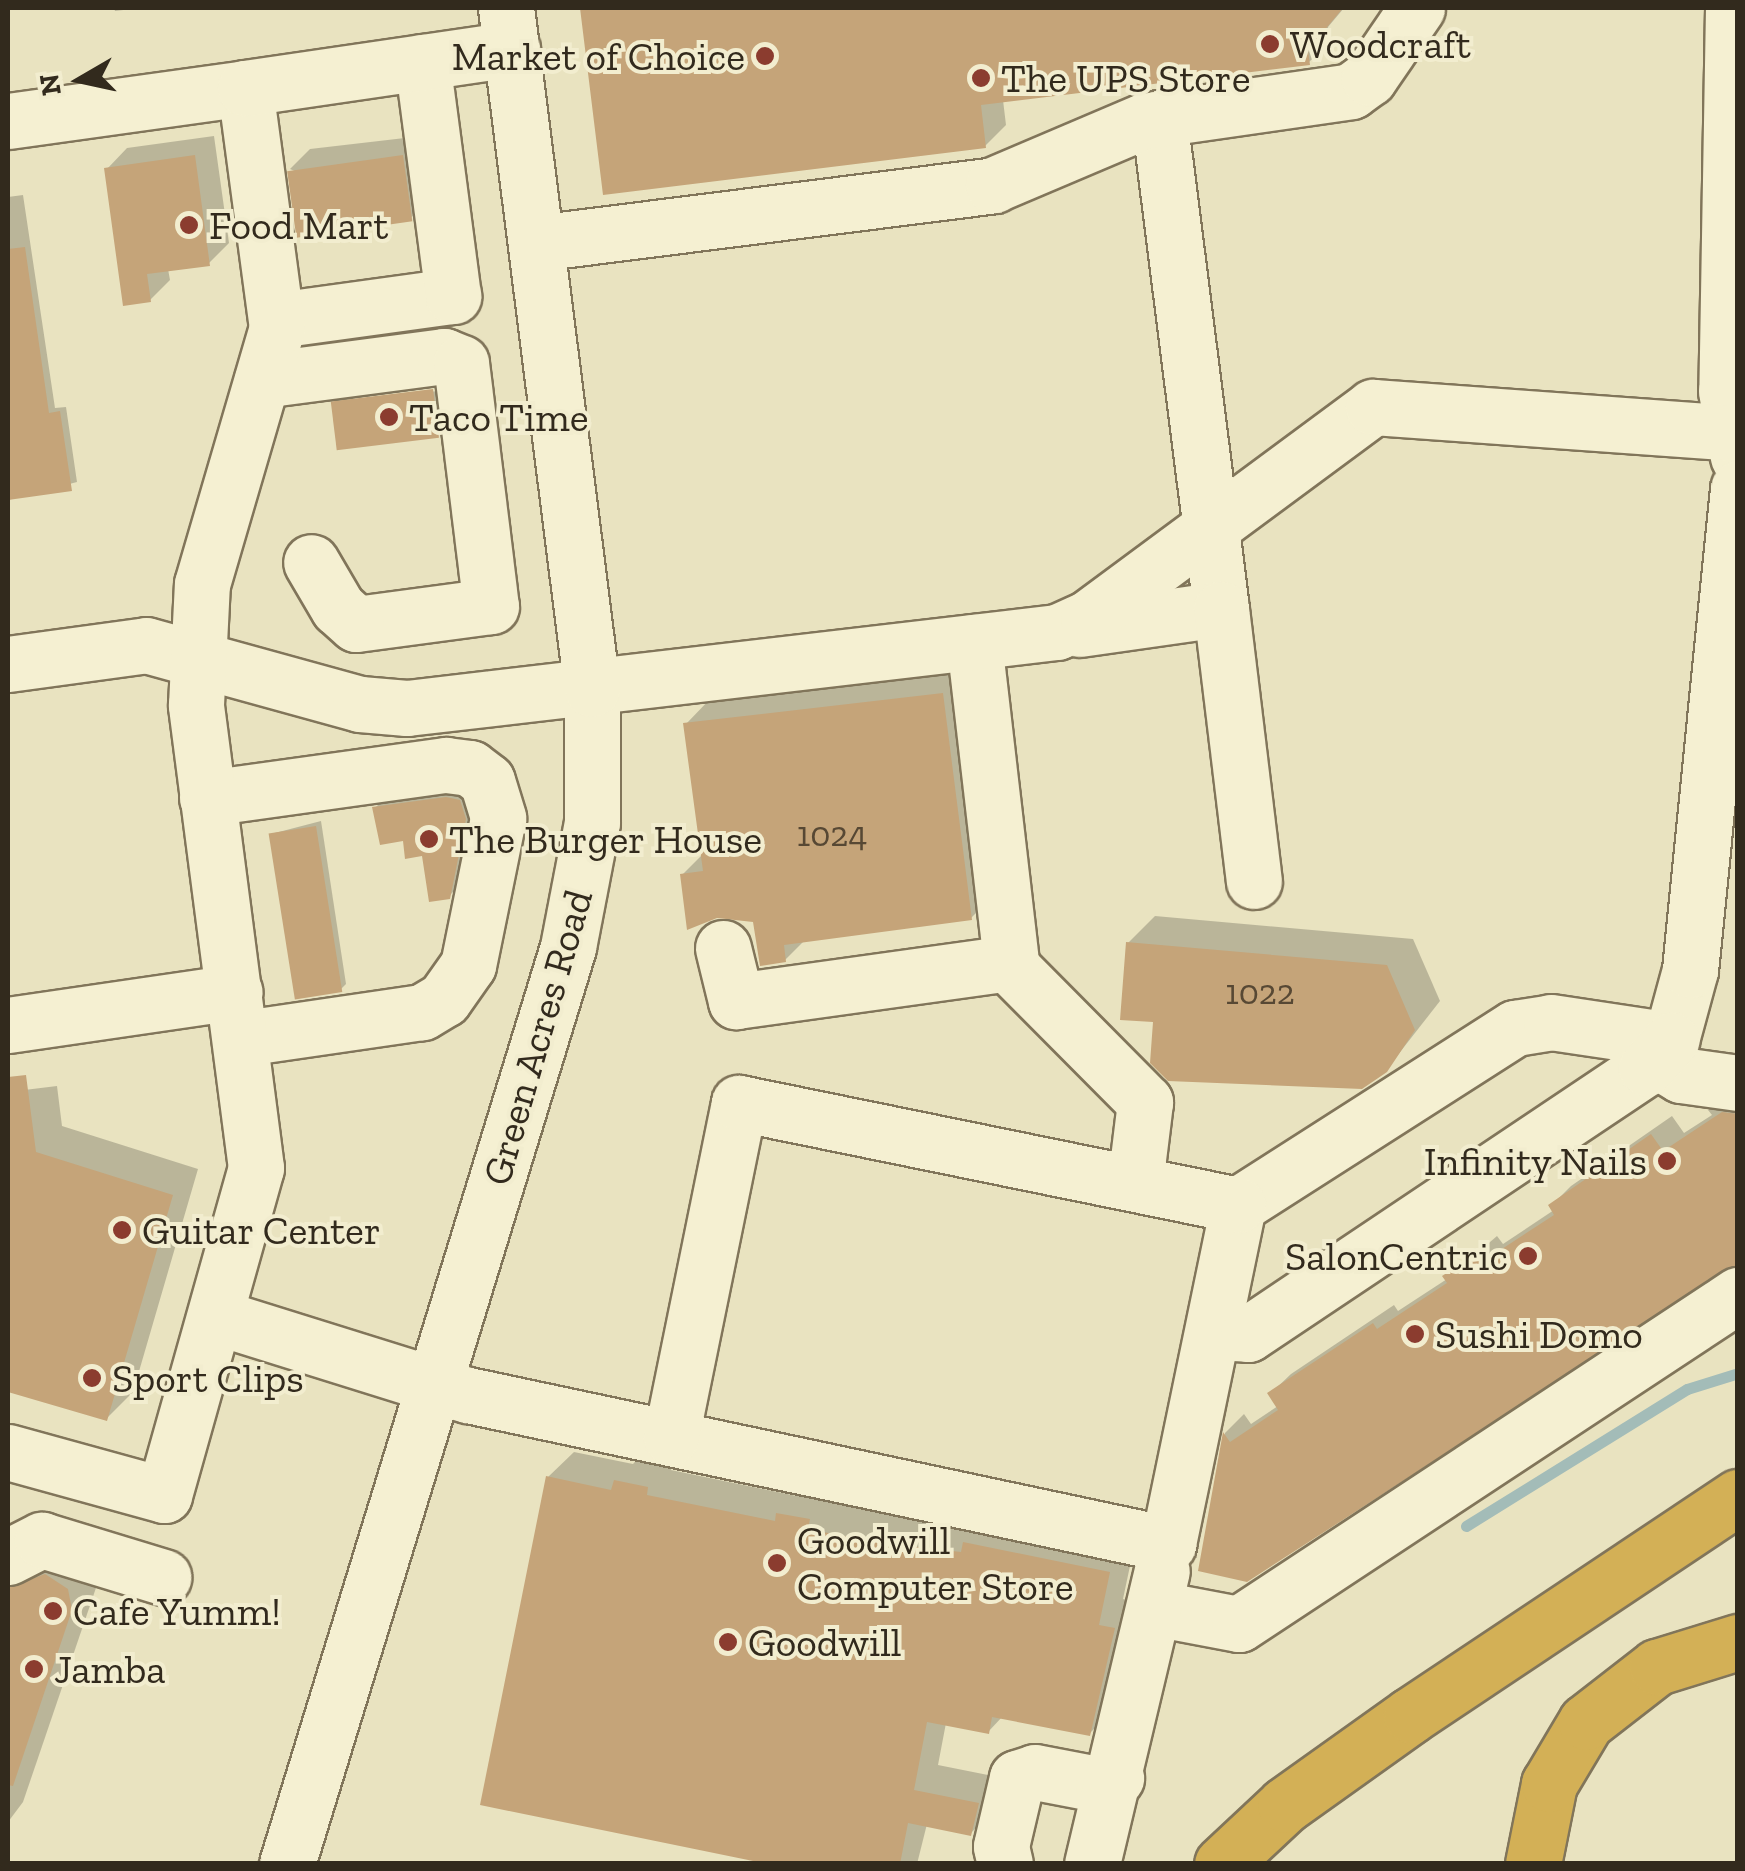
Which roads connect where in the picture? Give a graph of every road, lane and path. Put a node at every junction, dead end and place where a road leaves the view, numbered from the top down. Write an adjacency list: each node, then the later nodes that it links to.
1 (1417, 8): 6 (street)
2 (1733, 8): 8 (street)
3 (509, 28): 4 (street); 9 (street, Green Acres Road)
4 (422, 62): 5 (street); 10 (street)
5 (245, 88): 7 (street); 10 (street)
6 (1159, 118): 9 (street); 14 (street)
7 (8, 121)
8 (1734, 171): 12 (street)
9 (537, 243): 21 (street, Green Acres Road)
10 (277, 320): 11 (street)
11 (262, 380): 15 (street); 19 (street)
12 (1736, 441): 14 (street)
13 (1736, 518): 28 (street)
14 (1211, 525): 16 (street); 17 (street)
15 (311, 562)
16 (1221, 609): 17 (street); 23 (street)
17 (1057, 632): 18 (street)
18 (974, 642): 21 (street); 25 (street)
19 (198, 660): 20 (street); 21 (street); 22 (street)
20 (8, 664)
21 (592, 689): 35 (street, Green Acres Road)
22 (207, 798): 26 (street); 26 (street)
23 (1254, 881)
24 (724, 948): 25 (street)
25 (1011, 964): 30 (street)
26 (239, 1015): 27 (street); 33 (street)
27 (8, 1025)
28 (1664, 1050): 29 (street); 31 (street); 34 (street)
29 (1738, 1084)
30 (1136, 1183): 31 (street); 36 (street)
31 (1238, 1205): 34 (street)
32 (1738, 1295): 42 (street)
33 (217, 1317): 35 (street); 37 (street)
34 (1214, 1332): 39 (street)
35 (433, 1386): 36 (street); 45 (street, Green Acres Road)
36 (670, 1437): 39 (street)
37 (8, 1452)
38 (1738, 1497): 48 (highway)
39 (1168, 1544): 42 (street)
40 (8, 1557): 41 (street)
41 (163, 1578)
42 (1154, 1608): 44 (street)
43 (1738, 1642): 49 (highway)
44 (1116, 1778): 46 (street); 47 (street)
45 (287, 1864)
46 (1005, 1864)
47 (1092, 1864)
48 (1222, 1864)
49 (1533, 1864)

